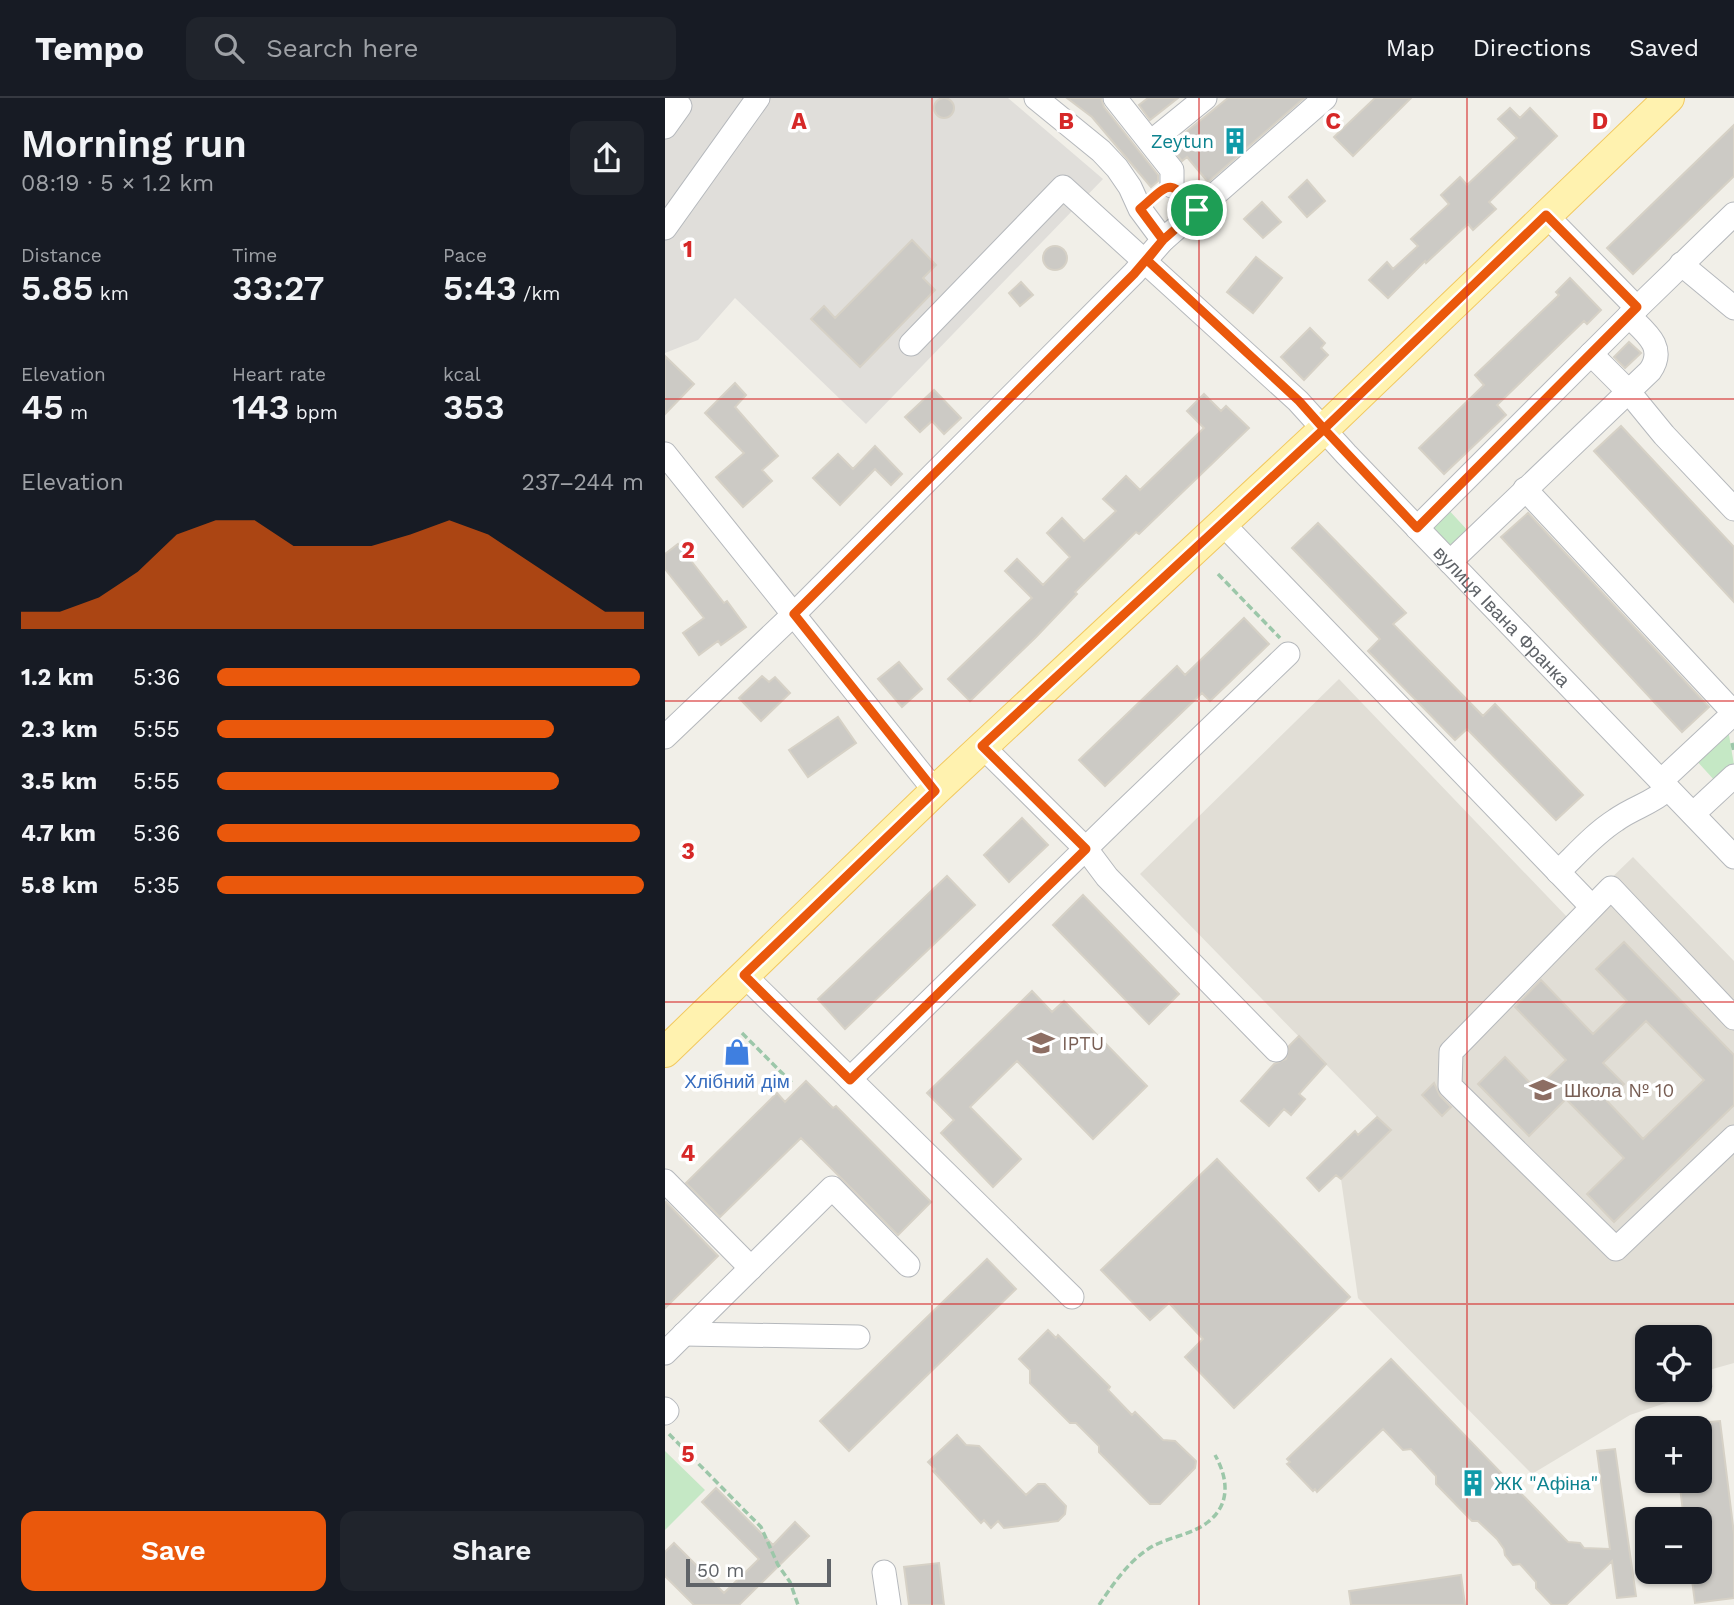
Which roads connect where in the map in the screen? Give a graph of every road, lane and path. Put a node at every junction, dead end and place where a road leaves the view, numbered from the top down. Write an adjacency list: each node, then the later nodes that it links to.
1 (672, 98): 8 (street)
2 (758, 98): 15 (street)
3 (1036, 98): 11 (street)
4 (1205, 98): 9 (street)
5 (1325, 98): 12 (street)
6 (1669, 98): 14 (main road)
7 (1121, 100): 9 (street)
8 (665, 127)
9 (1151, 142): 10 (street)
10 (1172, 186): 11 (street); 12 (street)
11 (1140, 209): 16 (street)
12 (1197, 210): 16 (street)
13 (1734, 214): 18 (street)
14 (1546, 215): 20 (street); 24 (main road)
15 (665, 228)
16 (1163, 240): 17 (street)
17 (1147, 260): 21 (street, вулиця Івана Франка); 24 (street, вулиця Івана Франка); 32 (street)
18 (1681, 264): 19 (street); 20 (street)
19 (1734, 308)
20 (1633, 312): 22 (street); 23 (street)
21 (911, 344)
22 (1591, 354): 23 (street); 29 (street)
23 (1628, 391): 26 (street); 27 (street)
24 (1324, 429): 28 (main road); 29 (street, вулиця Івана Франка)
25 (665, 454): 32 (street)
26 (1525, 489): 30 (street); 37 (street)
27 (1734, 509)
28 (1222, 523): 35 (main road); 42 (street)
29 (1417, 528): 30 (street, вулиця Івана Франка)
30 (1450, 562): 37 (street, вулиця Івана Франка)
31 (1218, 574): 33 (path)
32 (794, 614): 34 (street); 38 (street)
33 (1281, 660): 40 (street)
34 (665, 737)
35 (982, 746): 38 (main road); 40 (street)
36 (1734, 776): 39 (street)
37 (1665, 785): 39 (street, вулиця Івана Франка); 42 (street)
38 (935, 791): 44 (main road)
39 (1693, 814): 41 (street, вулиця Івана Франка)
40 (1086, 849): 47 (street); 49 (street)
41 (1734, 857)
42 (1558, 872): 43 (street)
43 (1592, 907): 45 (street); 51 (street)
44 (744, 975): 48 (main road); 49 (street)
45 (1734, 1018)
46 (742, 1033): 50 (path)
47 (1276, 1050)
48 (665, 1052)
49 (850, 1080): 55 (street)
50 (793, 1084)
51 (1734, 1137)
52 (665, 1181): 54 (street)
53 (908, 1265): 54 (street)
54 (751, 1268): 56 (street)
55 (1072, 1297)
56 (684, 1334): 57 (street); 58 (street)
57 (858, 1337)
58 (665, 1353)
59 (665, 1430): 62 (path)
60 (1215, 1455): 64 (path)
61 (884, 1572): 63 (street)
62 (798, 1605)
63 (889, 1605)
64 (1099, 1605)

